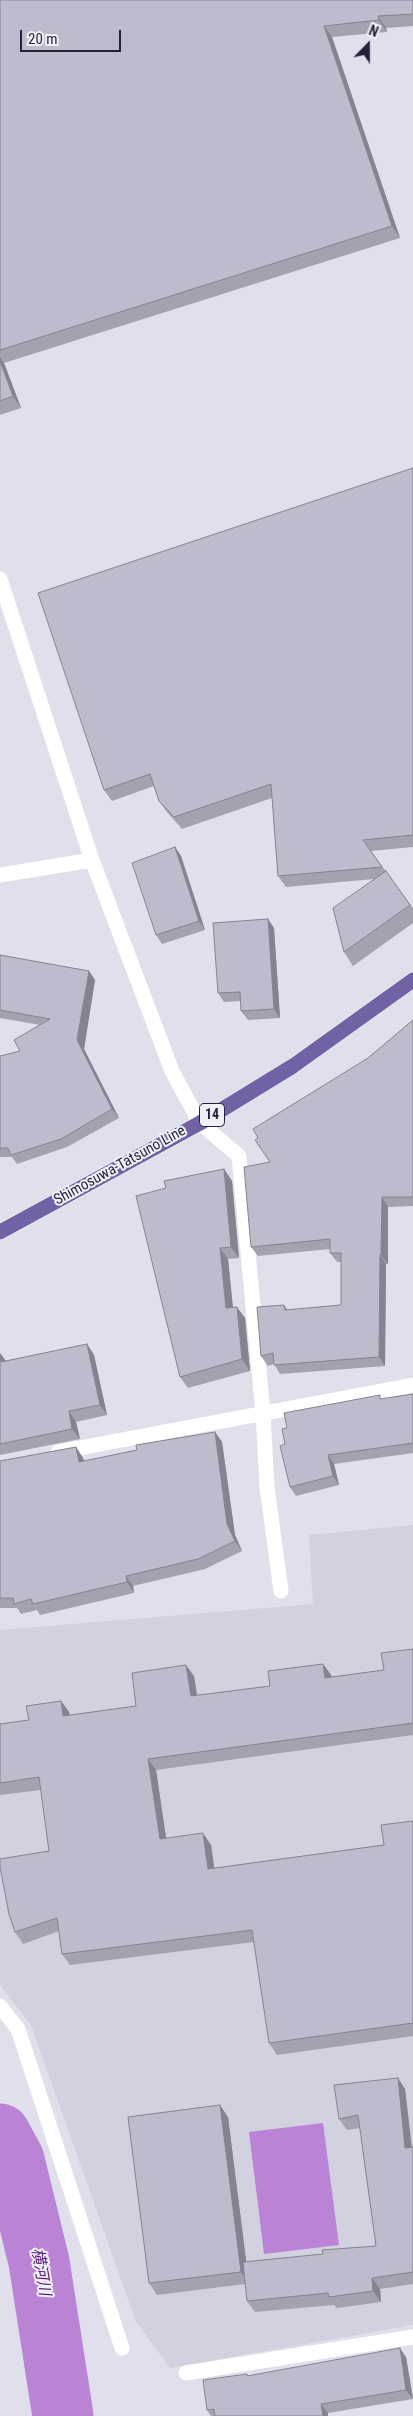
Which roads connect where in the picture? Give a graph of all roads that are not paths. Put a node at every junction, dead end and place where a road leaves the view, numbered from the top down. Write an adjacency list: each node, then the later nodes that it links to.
1 (0, 580): 2 (street)
2 (92, 860): 3 (street); 5 (street)
3 (0, 875)
4 (413, 980): 5 (main road, Shimosuwa-Tatsuno Line / 14)
5 (200, 1123): 6 (main road, Shimosuwa-Tatsuno Line / 14); 8 (street)
6 (0, 1232)
7 (413, 1385): 8 (street)
8 (263, 1413): 9 (street); 10 (street)
9 (39, 1456)
10 (280, 1591)
11 (0, 2006): 13 (street)
12 (413, 2336): 14 (street)
13 (122, 2348)
14 (186, 2373)

